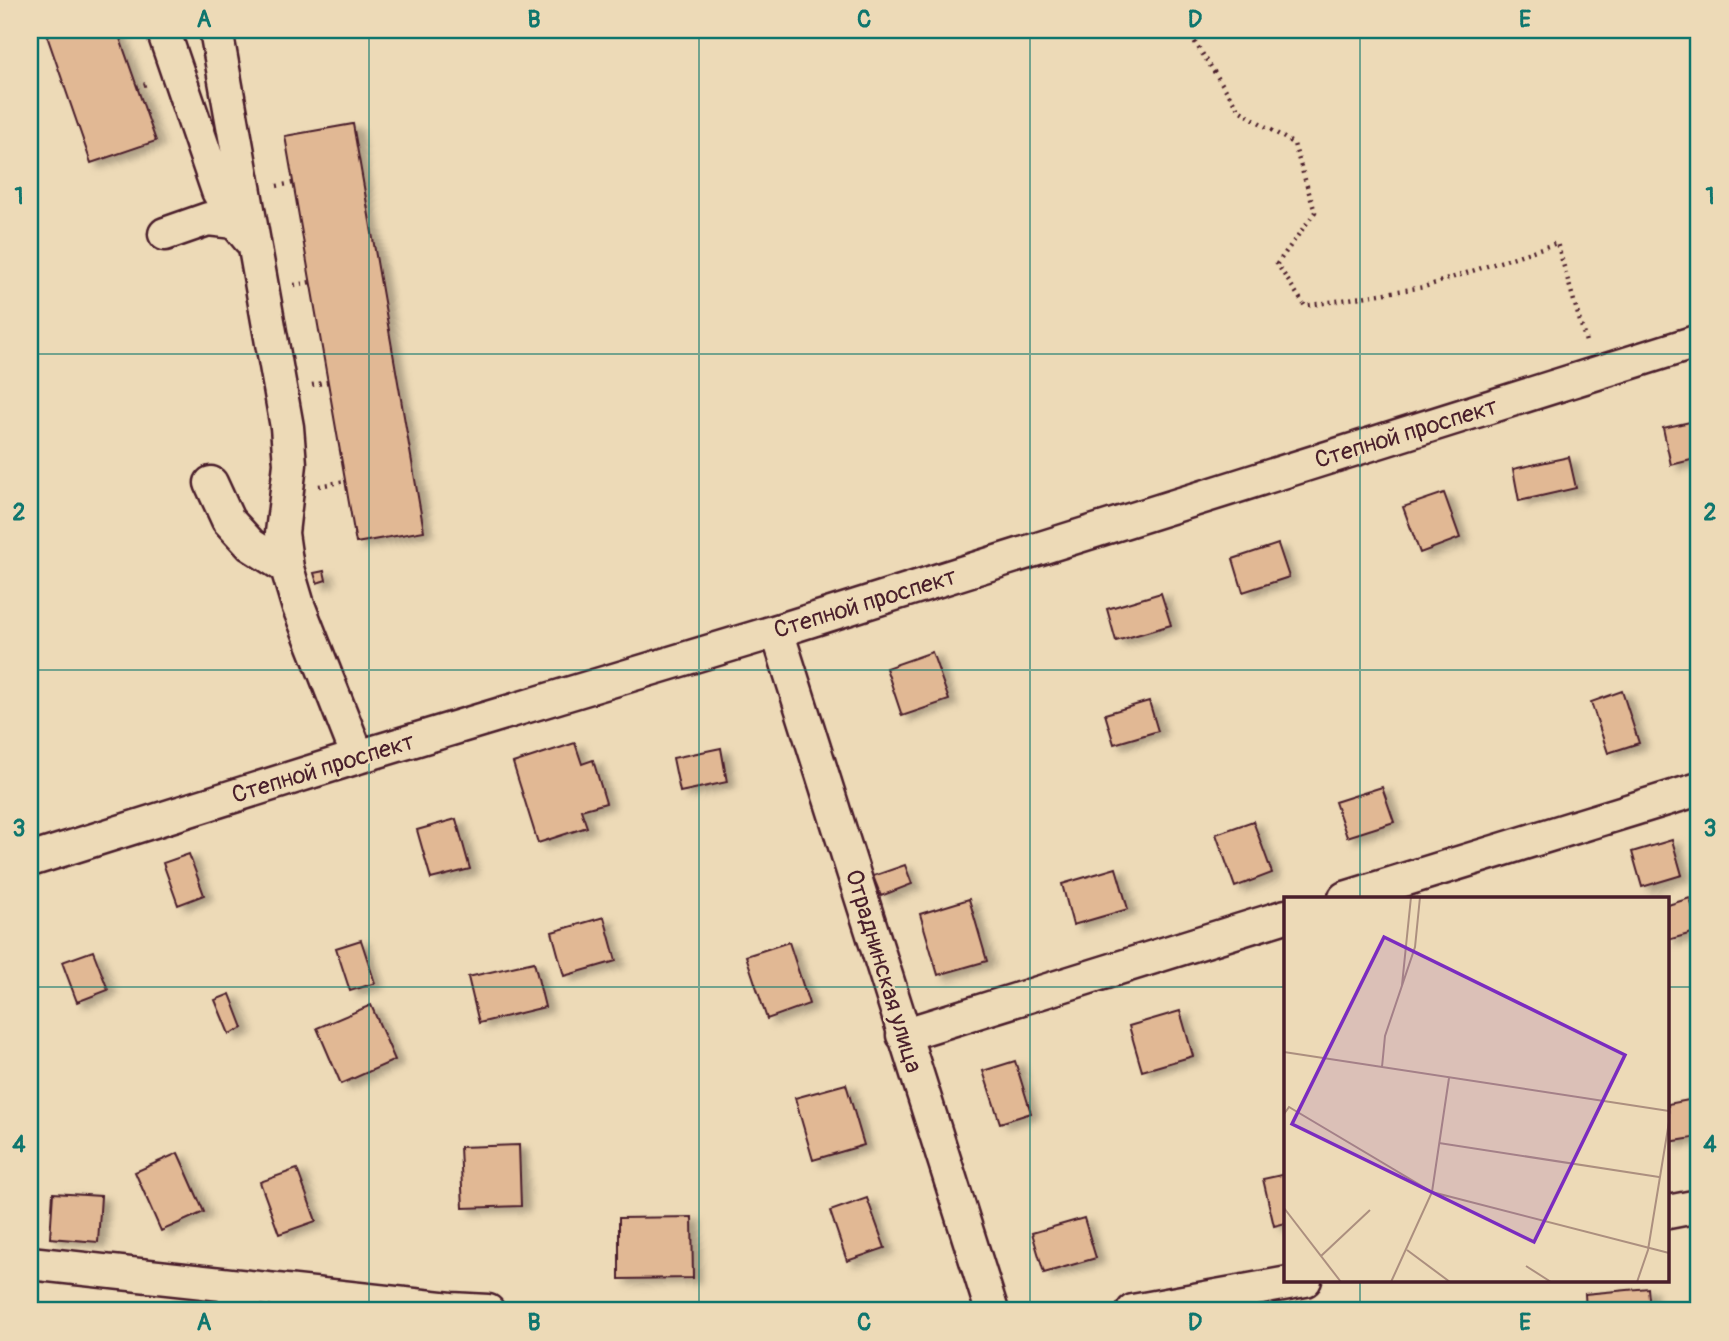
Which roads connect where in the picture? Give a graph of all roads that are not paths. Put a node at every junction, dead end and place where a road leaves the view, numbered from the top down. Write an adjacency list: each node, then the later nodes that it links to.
1 (163, 30): 4 (street)
2 (216, 30): 4 (street)
3 (165, 233): 4 (street)
4 (245, 234): 7 (street)
5 (1699, 341): 8 (street, Степной проспект)
6 (211, 482): 7 (street)
7 (287, 568): 9 (street)
8 (777, 631): 9 (street, Степной проспект); 14 (street, Отраднинская улица)
9 (358, 757): 11 (street, Степной проспект)
10 (1699, 789): 12 (street)
11 (30, 860)
12 (1348, 897)
13 (1284, 917): 14 (street)
14 (904, 1035): 20 (street, Отраднинская улица)
15 (1699, 1206): 16 (street)
16 (1670, 1212)
17 (30, 1263): 19 (street)
18 (1294, 1282): 21 (street)
19 (488, 1311)
20 (992, 1311)
21 (1133, 1311)

